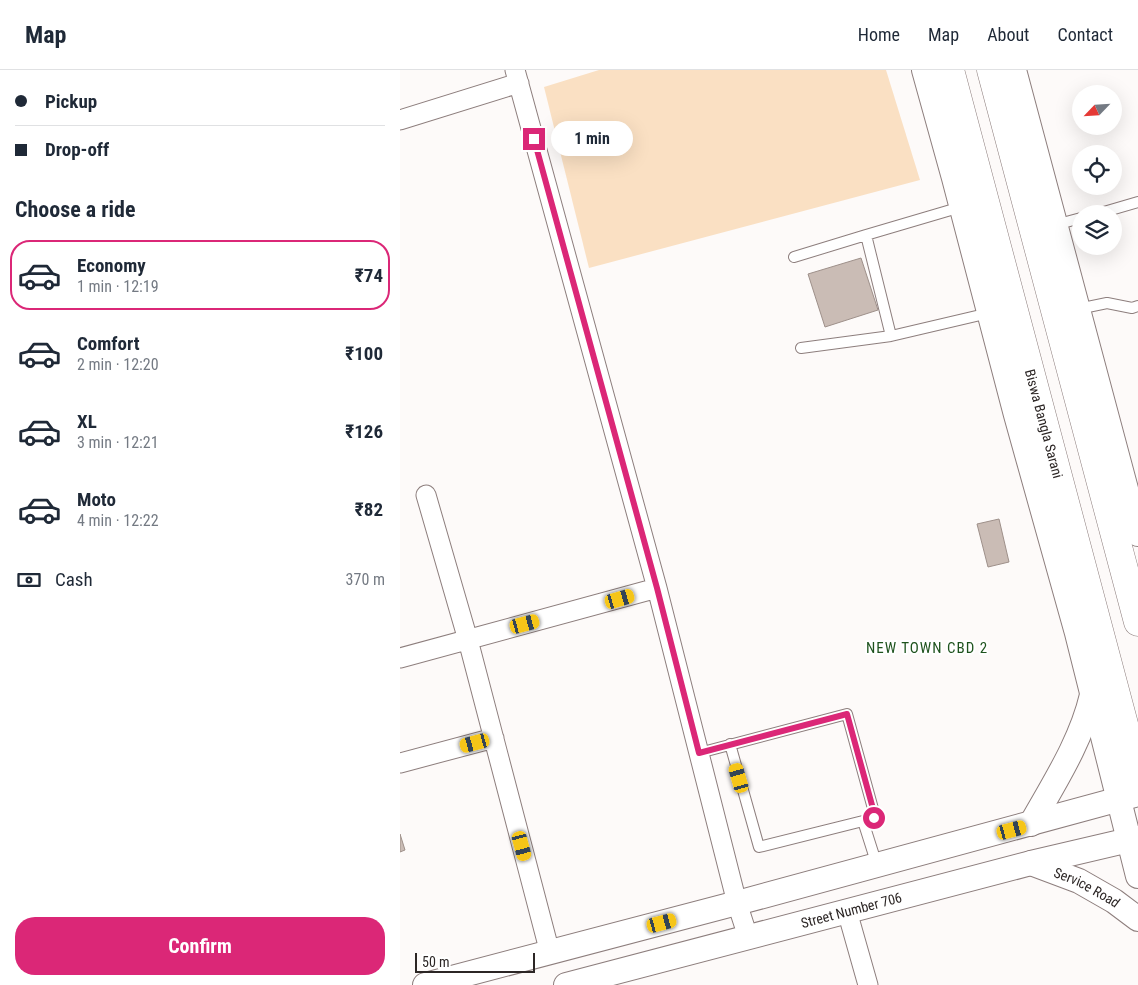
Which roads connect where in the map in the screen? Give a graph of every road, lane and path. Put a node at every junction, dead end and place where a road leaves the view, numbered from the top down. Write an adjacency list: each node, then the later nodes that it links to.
1 (924, 70): 8 (street)
2 (950, 70): 30 (main road, Biswa Bangla Sarani)
3 (991, 70): 22 (main road)
4 (1014, 70): 11 (street)
5 (517, 77): 6 (street); 21 (street)
6 (400, 120)
7 (1138, 202): 9 (lane)
8 (961, 207): 12 (lane); 16 (street)
9 (1122, 207)
10 (1072, 220): 11 (lane)
11 (1055, 225): 15 (street)
12 (866, 236): 13 (lane); 17 (lane)
13 (794, 257)
14 (1138, 306): 15 (lane)
15 (1078, 309): 20 (street)
16 (989, 313): 17 (lane); 25 (street)
17 (891, 336): 18 (lane)
18 (800, 348)
19 (426, 495): 23 (street)
20 (1138, 534)
21 (657, 588): 23 (street); 28 (street)
22 (1138, 622)
23 (468, 640): 24 (street); 26 (street)
24 (400, 658)
25 (1092, 693): 31 (street); 33 (street)
26 (494, 738): 29 (street); 42 (street)
27 (730, 744): 28 (lane); 32 (lane); 32 (lane)
28 (699, 753): 38 (street)
29 (400, 763)
30 (1138, 777)
31 (1128, 797): 33 (street); 34 (street)
32 (863, 821): 36 (lane)
33 (1032, 824): 36 (street)
34 (1133, 839): 35 (street, Street Number 706); 37 (street)
35 (1031, 864): 39 (street, Street Number 706); 40 (street, Service Road)
36 (877, 865): 38 (street)
37 (1138, 876)
38 (737, 904): 41 (street); 42 (street)
39 (847, 911): 41 (street, Street Number 706); 45 (street)
40 (1138, 920)
41 (748, 937): 44 (street, Street Number 706)
42 (550, 953): 43 (street)
43 (425, 985)
44 (566, 985)
45 (868, 985)

